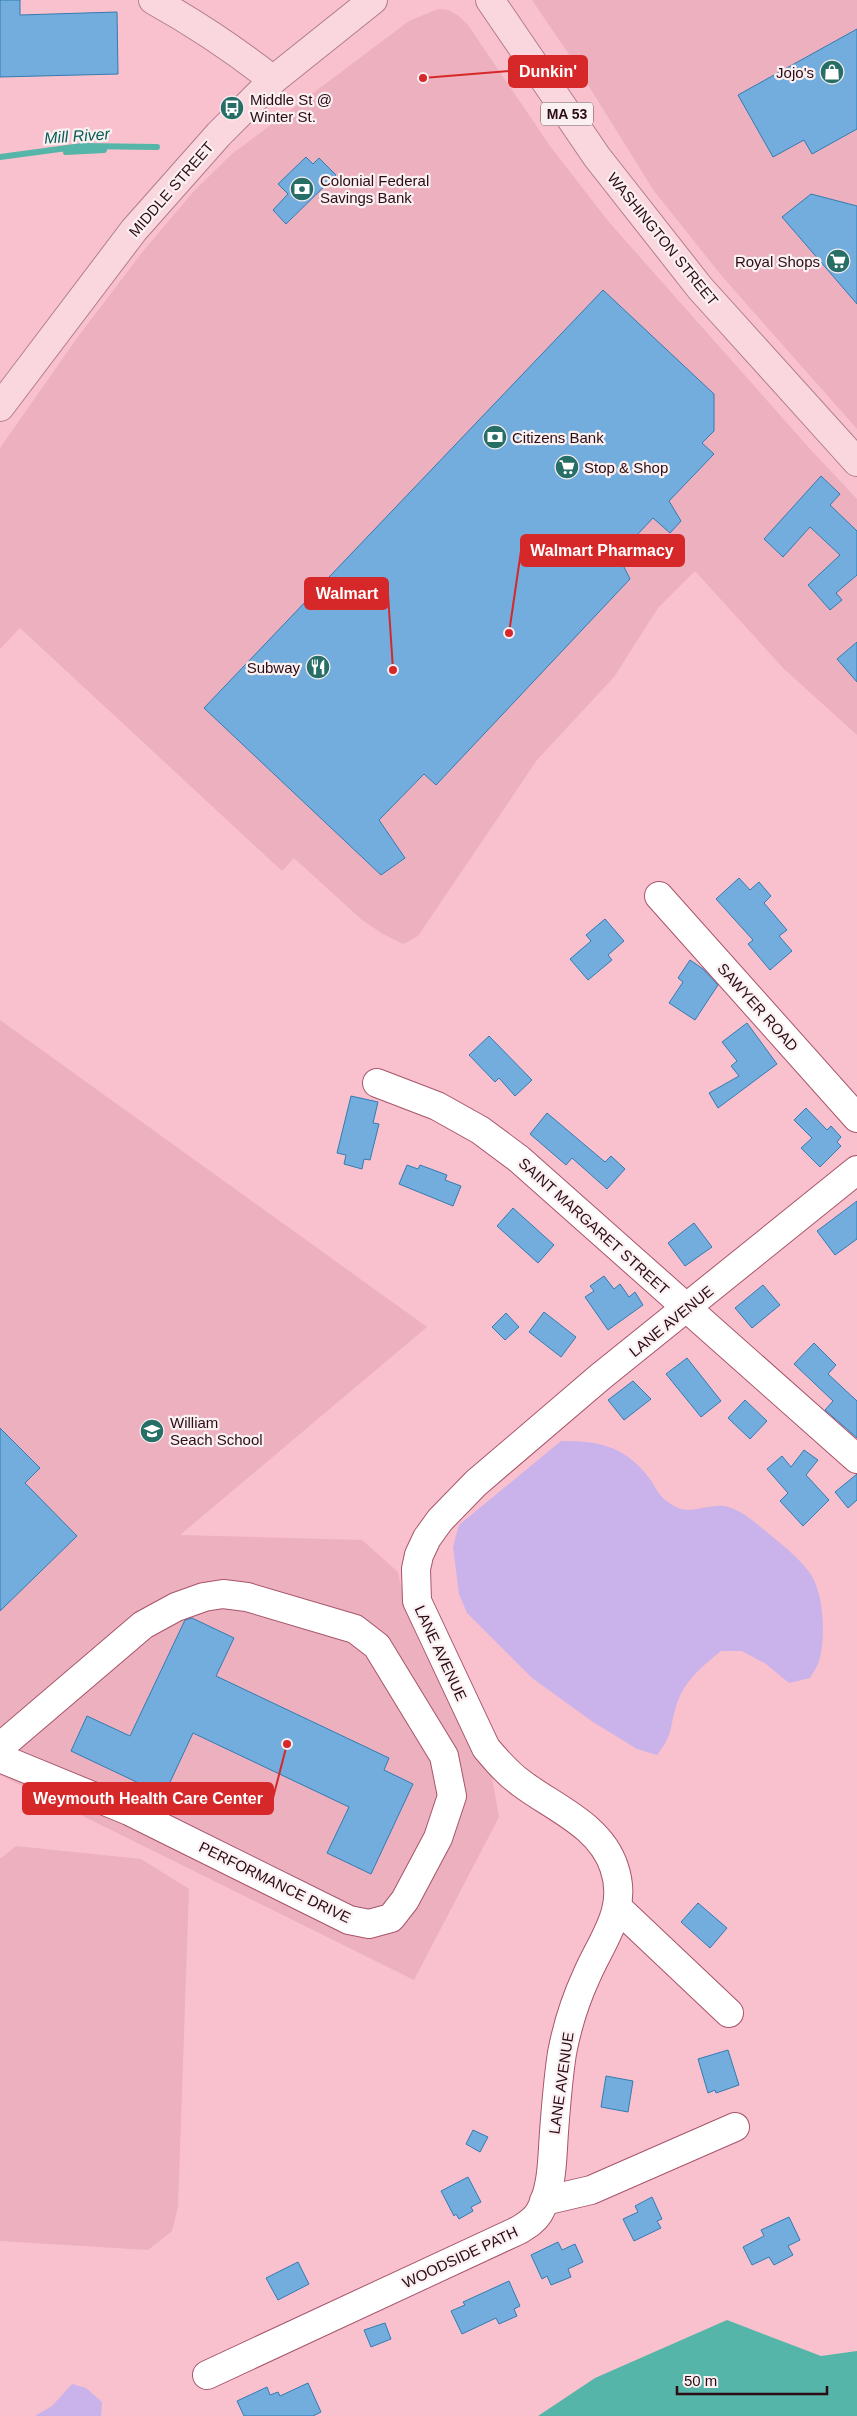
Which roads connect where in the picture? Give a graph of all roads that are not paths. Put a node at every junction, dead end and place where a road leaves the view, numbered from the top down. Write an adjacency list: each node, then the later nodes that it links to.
1 (153, 0): 4 (main road)
2 (373, 0): 4 (main road, MIDDLE STREET)
3 (490, 0): 6 (main road, WASHINGTON STREET / MA 53)
4 (273, 80): 5 (main road, MIDDLE STREET)
5 (0, 407)
6 (857, 462)
7 (659, 896): 9 (street, SAWYER ROAD)
8 (377, 1083): 11 (street, SAINT MARGARET STREET)
9 (857, 1118)
10 (857, 1170): 11 (street, LANE AVENUE)
11 (687, 1309): 12 (street, SAINT MARGARET STREET); 15 (street, LANE AVENUE)
12 (857, 1459)
13 (0, 1746): 14 (street, PERFORMANCE DRIVE)
14 (0, 1758)
15 (618, 1908): 16 (street); 18 (street, LANE AVENUE)
16 (729, 2013)
17 (736, 2127): 18 (street)
18 (544, 2201): 19 (street, WOODSIDE PATH)
19 (207, 2375)

